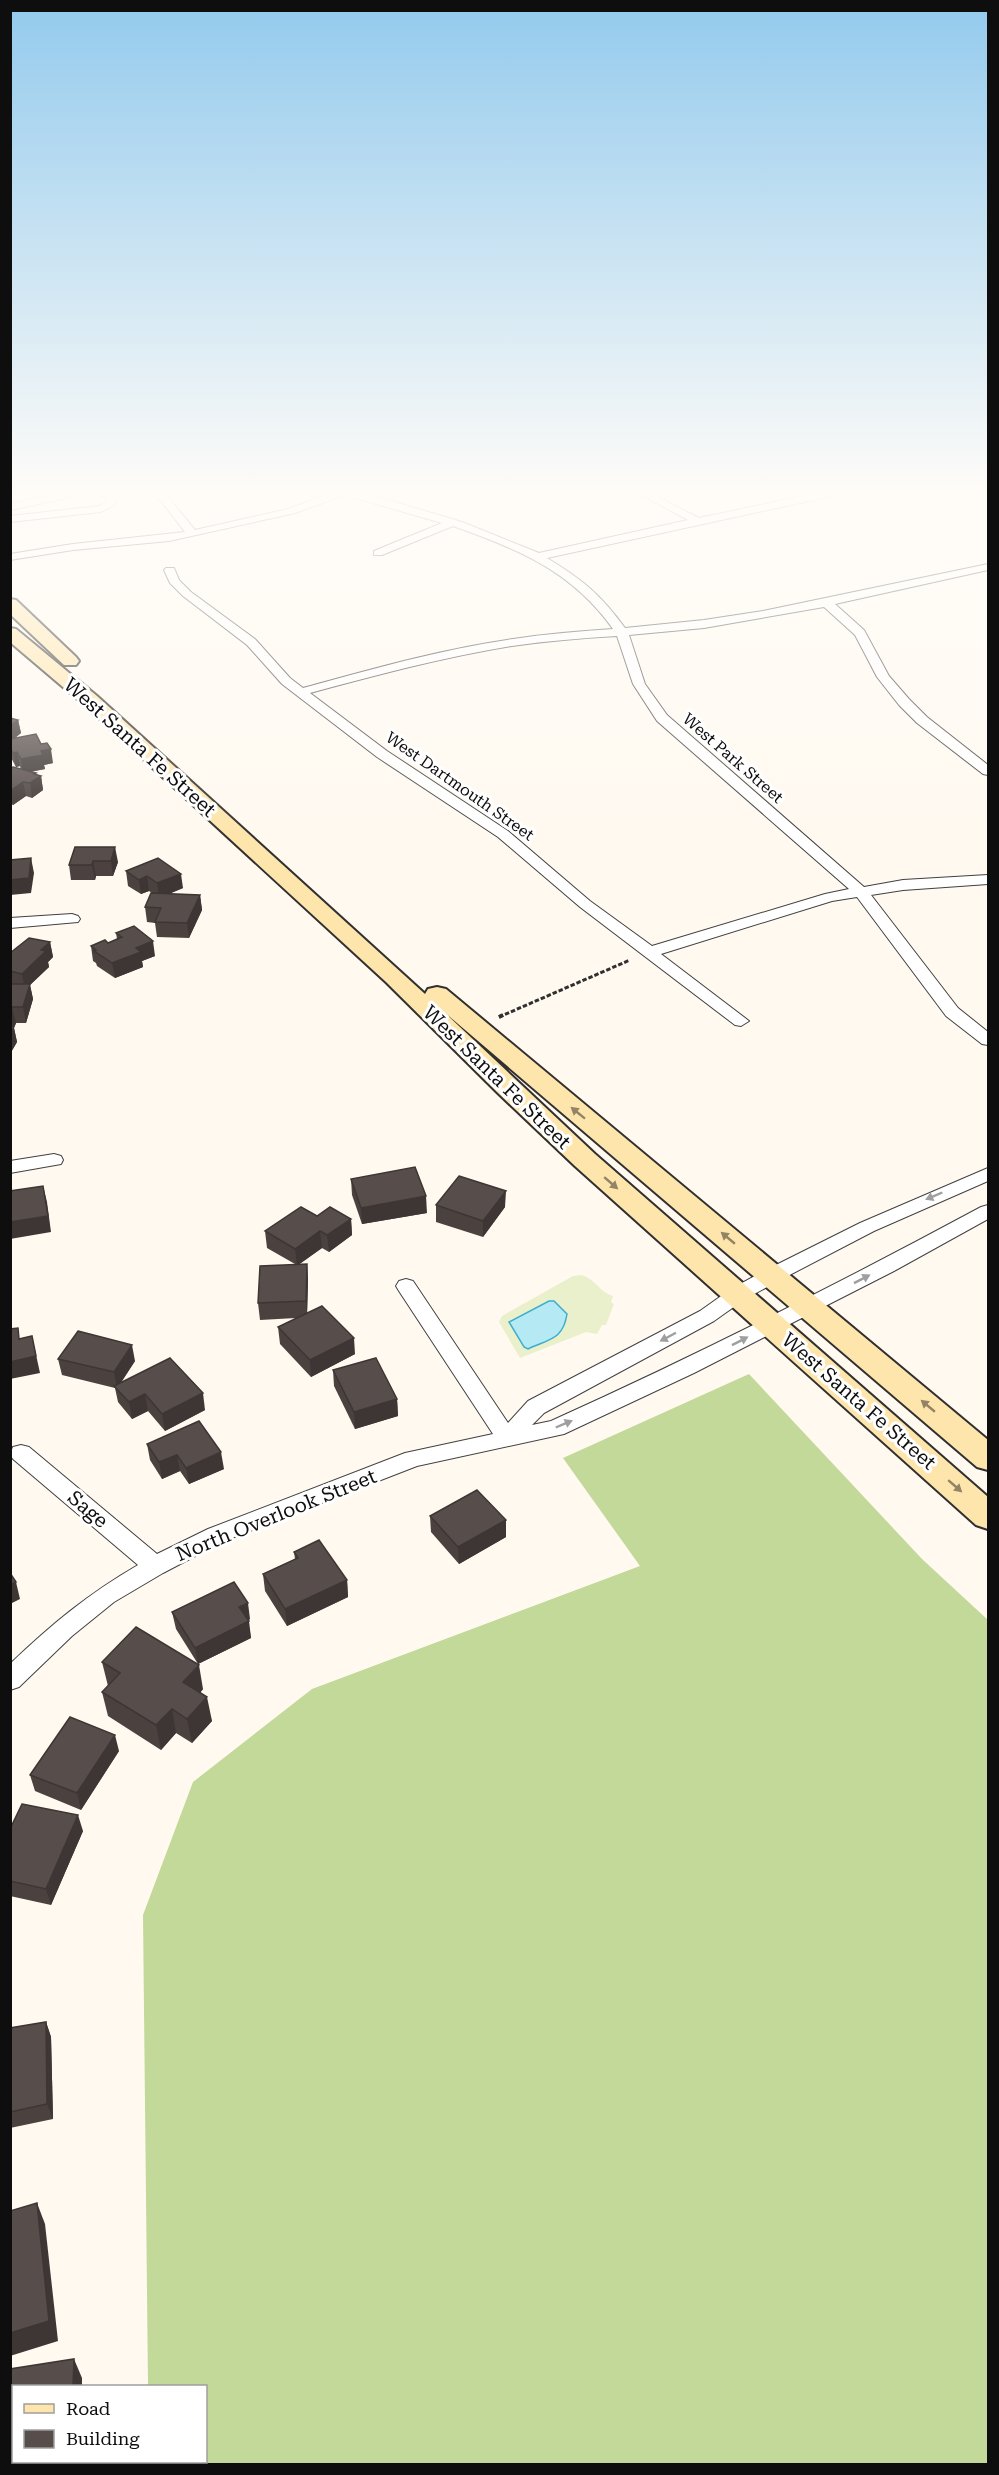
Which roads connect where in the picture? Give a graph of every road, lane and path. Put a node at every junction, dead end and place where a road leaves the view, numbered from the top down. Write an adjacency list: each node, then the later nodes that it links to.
1 (12, 606): 16 (street, West Santa Fe Street)
2 (202, 606): 8 (street, West Dartmouth Street)
3 (603, 606): 6 (street, West Park Street)
4 (813, 606): 6 (street)
5 (830, 606): 9 (street)
6 (621, 632): 8 (street); 11 (street, West Park Street)
7 (10, 633): 24 (street, West Santa Fe Street, one-way to 24)
8 (302, 692): 14 (street, West Dartmouth Street)
9 (988, 771)
10 (988, 879): 11 (street)
11 (861, 892): 14 (street); 17 (street, West Park Street)
12 (72, 919): 13 (street)
13 (10, 923)
14 (650, 952): 15 (street, West Dartmouth Street); 16 (path)
15 (741, 1022)
16 (475, 1027): 22 (street, West Santa Fe Street, one-way to 16)
17 (988, 1041)
18 (54, 1160): 19 (street)
19 (10, 1167)
20 (988, 1174): 22 (street, one-way to 22)
21 (988, 1211): 25 (street, North Overlook Street, one-way to 21)
22 (772, 1275): 24 (street); 25 (street, West Santa Fe Street)
23 (406, 1286): 27 (street)
24 (738, 1294): 26 (street, West Santa Fe Street); 27 (street, one-way to 27)
25 (810, 1305): 26 (street, North Overlook Street); 29 (street, West Santa Fe Street, one-way to 25)
26 (772, 1325): 27 (street, North Overlook Street, one-way to 26); 30 (street, West Santa Fe Street, one-way to 30)
27 (507, 1438): 31 (street, North Overlook Street)
28 (21, 1453): 31 (street, Sage)
29 (988, 1458)
30 (988, 1516)
31 (155, 1566): 32 (street, North Overlook Street)
32 (10, 1680)

